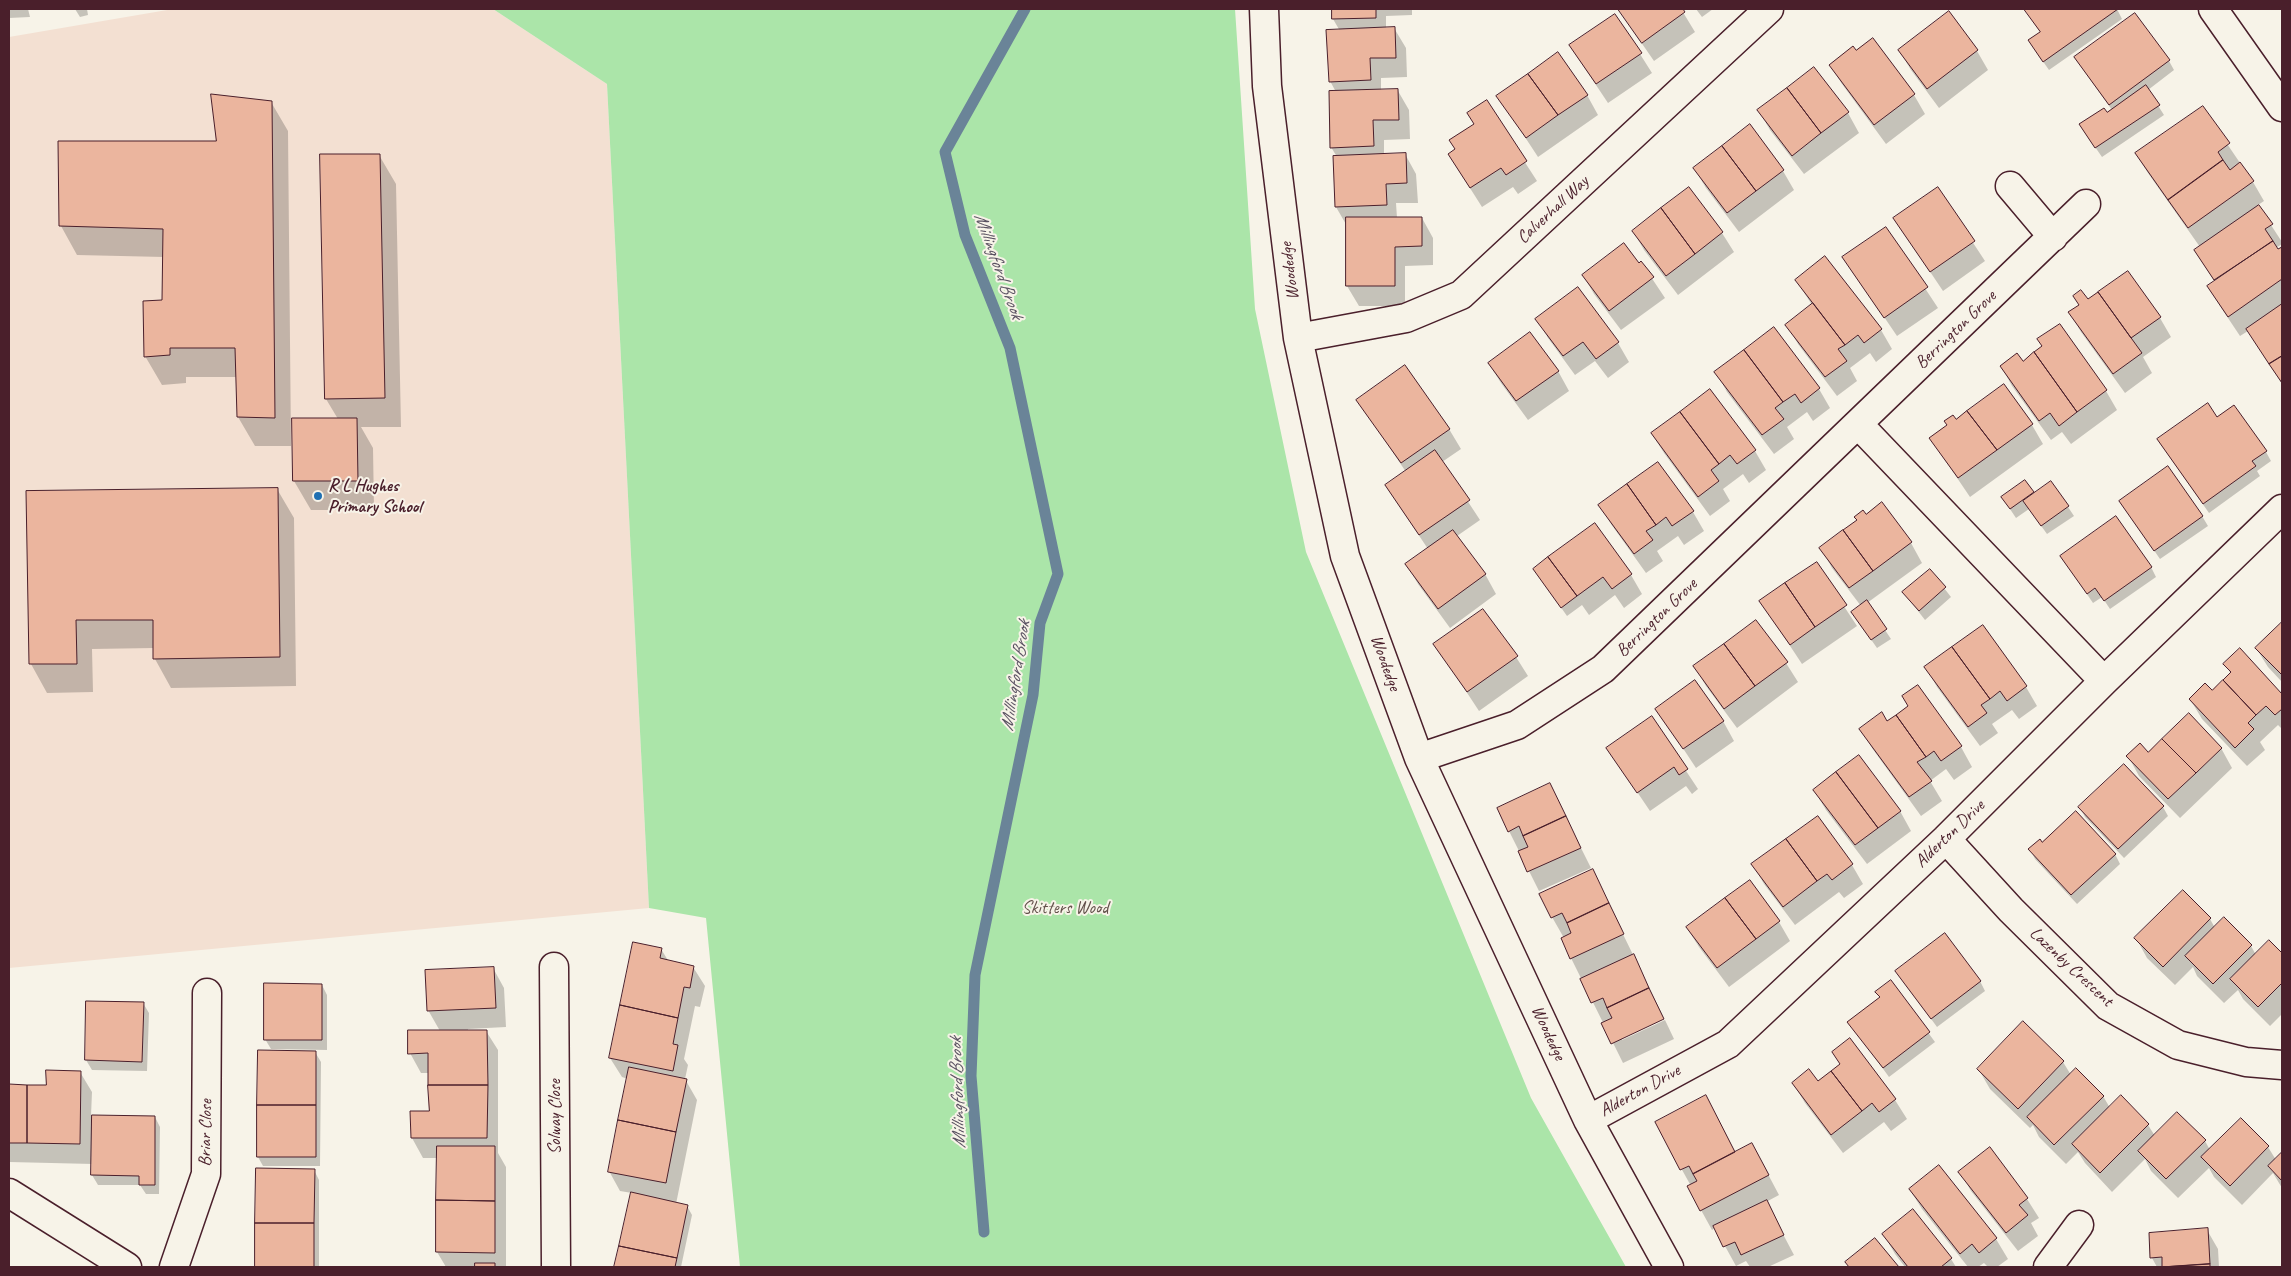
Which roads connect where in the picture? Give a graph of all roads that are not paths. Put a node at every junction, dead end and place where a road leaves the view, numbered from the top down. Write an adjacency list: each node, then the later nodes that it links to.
1 (1264, 9): 8 (street, Woodedge)
2 (1769, 9): 8 (street, Calverhall Way)
3 (2213, 9): 4 (street)
4 (2282, 107)
5 (2010, 186): 7 (street)
6 (2086, 204): 7 (street, Berrington Grove)
7 (2053, 236): 9 (street, Berrington Grove)
8 (1298, 338): 12 (street, Woodedge)
9 (1858, 424): 11 (street); 12 (street, Berrington Grove)
10 (2282, 510): 11 (street, Alderton Drive)
11 (2104, 681): 13 (street, Alderton Drive)
12 (1419, 758): 17 (street, Woodedge)
13 (1946, 839): 16 (street, Lazenby Crescent); 17 (street, Alderton Drive)
14 (554, 966): 22 (street, Solway Close)
15 (207, 993): 21 (street, Briar Close)
16 (2282, 1064)
17 (1588, 1120): 23 (street, Woodedge)
18 (9, 1193): 20 (street)
19 (2079, 1226): 24 (street)
20 (127, 1267)
21 (174, 1267)
22 (556, 1267)
23 (1669, 1267)
24 (2050, 1267)

